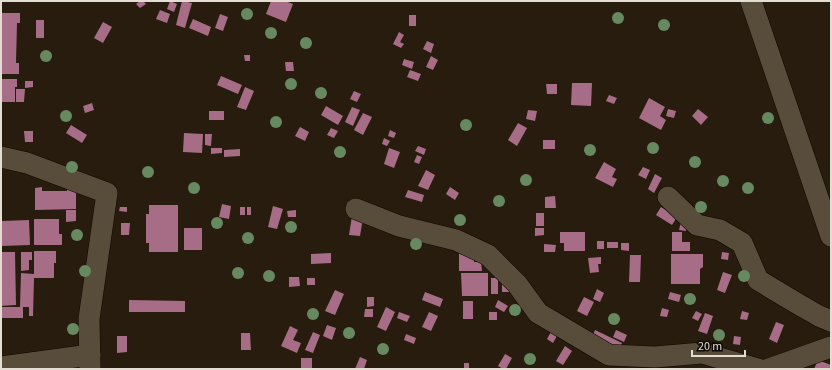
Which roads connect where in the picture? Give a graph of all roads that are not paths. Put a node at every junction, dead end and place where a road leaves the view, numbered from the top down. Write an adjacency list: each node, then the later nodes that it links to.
1 (751, 1): 5 (street)
2 (1, 157): 8 (street)
3 (668, 197): 6 (street)
4 (356, 209): 10 (street)
5 (831, 236)
6 (831, 321)
7 (831, 347): 11 (street)
8 (90, 362): 9 (street)
9 (1, 366)
10 (758, 369)
11 (769, 369)

